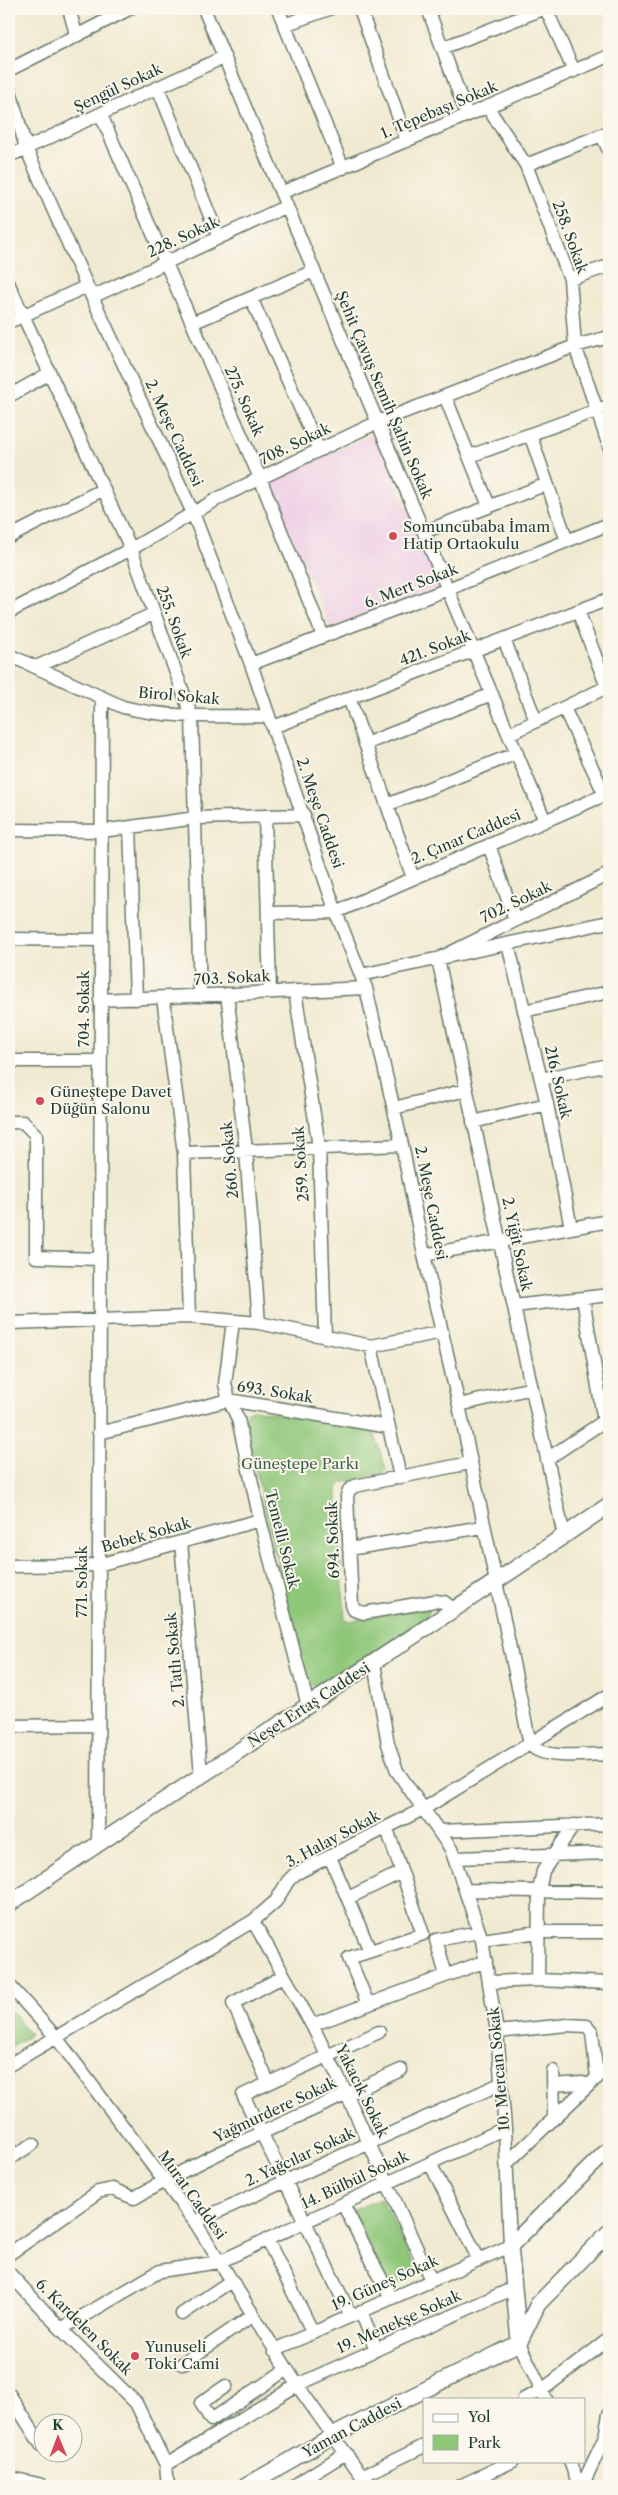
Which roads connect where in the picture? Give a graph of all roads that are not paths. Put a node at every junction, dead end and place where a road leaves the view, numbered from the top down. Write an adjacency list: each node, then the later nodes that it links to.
1 (69, 9): 10 (street)
2 (129, 9): 10 (street)
3 (204, 9): 13 (street, Şehit Çavuş Semih Şahin Sokak)
4 (278, 9): 9 (street)
5 (329, 9): 9 (street)
6 (360, 9): 22 (street)
7 (428, 9): 11 (street)
8 (545, 9): 11 (street); 15 (street)
9 (284, 25): 27 (street)
10 (76, 34): 14 (street)
11 (442, 48): 20 (street)
12 (609, 56): 15 (street, 1. Tepebaşı Sokak)
13 (224, 57): 17 (street, Şengül Sokak); 28 (street, Şehit Çavuş Semih Şahin Sokak)
14 (9, 70)
15 (574, 71): 18 (street, 1. Tepebaşı Sokak)
16 (9, 87): 23 (street, 2. Meşe Caddesi)
17 (158, 88): 19 (street, Şengül Sokak); 30 (street)
18 (488, 108): 20 (street, 1. Tepebaşı Sokak); 26 (street, 258. Sokak)
19 (101, 114): 23 (street, Şengül Sokak); 31 (street, 275. Sokak)
20 (467, 116): 22 (street, 1. Tepebaşı Sokak)
21 (606, 133): 24 (street); 26 (street)
22 (407, 141): 27 (street, 1. Tepebaşı Sokak)
23 (26, 148): 25 (street, Şengül Sokak); 36 (street, 2. Meşe Caddesi)
24 (609, 151)
25 (9, 156)
26 (526, 165): 34 (street, 258. Sokak)
27 (343, 168): 28 (street, 1. Tepebaşı Sokak)
28 (281, 193): 29 (street, Şehit Çavuş Semih Şahin Sokak)
29 (287, 206): 30 (street, 228. Sokak); 33 (street, Şehit Çavuş Semih Şahin Sokak)
30 (220, 238): 31 (street, 228. Sokak)
31 (164, 264): 36 (street, 228. Sokak); 40 (street, 275. Sokak)
32 (609, 266): 34 (street)
33 (314, 271): 37 (street); 47 (street, Şehit Çavuş Semih Şahin Sokak)
34 (570, 279): 42 (street, 258. Sokak)
35 (9, 285): 38 (street, 255. Sokak)
36 (90, 291): 38 (street, 228. Sokak); 56 (street, 2. Meşe Caddesi)
37 (251, 298): 40 (street); 50 (street)
38 (23, 314): 39 (street, 228. Sokak); 43 (street, 255. Sokak)
39 (9, 322)
40 (192, 323): 52 (street, 275. Sokak)
41 (609, 337): 42 (street, 708. Sokak)
42 (576, 346): 45 (street, 708. Sokak); 46 (street, 258. Sokak)
43 (50, 373): 44 (street); 54 (street, 255. Sokak)
44 (9, 396)
45 (445, 396): 47 (street, 708. Sokak); 51 (street)
46 (603, 407): 48 (street); 49 (street, 258. Sokak)
47 (378, 422): 50 (street, 708. Sokak); 58 (street, Şehit Çavuş Semih Şahin Sokak)
48 (530, 434): 51 (street); 53 (street)
49 (609, 446)
50 (319, 450): 52 (street, 708. Sokak)
51 (470, 456): 55 (street)
52 (260, 478): 56 (street, 708. Sokak); 67 (street, 275. Sokak)
53 (547, 484): 55 (street); 60 (street)
54 (104, 489): 59 (street); 61 (street, 255. Sokak)
55 (489, 506): 58 (street)
56 (193, 513): 61 (street, 708. Sokak); 71 (street, 2. Meşe Caddesi)
57 (609, 524): 60 (street, 6. Mert Sokak)
58 (424, 532): 62 (street, Şehit Çavuş Semih Şahin Sokak)
59 (9, 537)
60 (566, 542): 62 (street, 6. Mert Sokak)
61 (131, 549): 64 (street, 708. Sokak); 66 (street, 255. Sokak)
62 (448, 589): 67 (street, 6. Mert Sokak); 69 (street, Şehit Çavuş Semih Şahin Sokak)
63 (608, 603): 65 (street, 421. Sokak)
64 (9, 610)
65 (578, 611): 68 (street, 421. Sokak); 73 (street)
66 (153, 614): 72 (street); 78 (street, 255. Sokak)
67 (324, 636): 71 (street, 6. Mert Sokak)
68 (504, 639): 69 (street, 421. Sokak); 79 (street)
69 (474, 651): 74 (street, Şehit Çavuş Semih Şahin Sokak); 76 (street, 421. Sokak)
70 (9, 654): 72 (street, Birol Sokak)
71 (251, 664): 80 (street, 2. Meşe Caddesi)
72 (36, 668): 75 (street, Birol Sokak)
73 (608, 686): 77 (street)
74 (492, 694): 81 (street, Şehit Çavuş Semih Şahin Sokak); 82 (street)
75 (102, 696): 78 (street, Birol Sokak); 92 (street, 704. Sokak)
76 (349, 698): 80 (street, 421. Sokak); 82 (street)
77 (564, 708): 79 (street); 84 (street)
78 (192, 716): 80 (street, Birol Sokak); 88 (street, 255. Sokak)
79 (536, 721): 81 (street)
80 (271, 722): 86 (street, 2. Meşe Caddesi)
81 (509, 734): 83 (street, Şehit Çavuş Semih Şahin Sokak)
82 (365, 744): 85 (street)
83 (517, 753): 85 (street); 89 (street, Şehit Çavuş Semih Şahin Sokak)
84 (607, 794): 89 (street, 2. Çınar Caddesi)
85 (387, 805): 95 (street)
86 (304, 815): 87 (street); 96 (street, 2. Meşe Caddesi)
87 (265, 816): 88 (street); 97 (street)
88 (196, 818): 90 (street); 110 (street, 255. Sokak)
89 (546, 821): 93 (street, 2. Çınar Caddesi)
90 (130, 827): 92 (street); 112 (street)
91 (9, 830): 92 (street)
92 (102, 831): 101 (street, 704. Sokak)
93 (489, 845): 95 (street, 2. Çınar Caddesi); 98 (street)
94 (609, 874): 98 (street, 702. Sokak)
95 (413, 878): 96 (street, 2. Çınar Caddesi)
96 (336, 912): 97 (street); 104 (street, 2. Meşe Caddesi)
97 (268, 913): 107 (street)
98 (515, 920): 103 (street, 702. Sokak)
99 (609, 922): 102 (street, 702. Sokak)
100 (9, 939): 101 (street)
101 (100, 940): 113 (street, 704. Sokak)
102 (508, 944): 103 (street, 702. Sokak); 114 (street, 216. Sokak)
103 (438, 959): 104 (street, 702. Sokak); 119 (street, 2. Yiğit Sokak)
104 (361, 976): 105 (street, 2. Meşe Caddesi)
105 (366, 988): 106 (street, 703. Sokak); 121 (street, 2. Meşe Caddesi)
106 (295, 991): 107 (street, 703. Sokak); 125 (street, 259. Sokak)
107 (270, 992): 109 (street, 703. Sokak)
108 (609, 992): 114 (street)
109 (227, 994): 110 (street, 703. Sokak); 126 (street, 260. Sokak)
110 (200, 996): 111 (street, 703. Sokak)
111 (163, 998): 112 (street, 703. Sokak); 127 (street)
112 (136, 999): 113 (street, 703. Sokak)
113 (100, 1000): 116 (street, 704. Sokak)
114 (524, 1012): 118 (street, 216. Sokak)
115 (9, 1061): 116 (street)
116 (100, 1061): 132 (street, 704. Sokak)
117 (609, 1065): 118 (street)
118 (541, 1079): 120 (street, 216. Sokak)
119 (466, 1090): 121 (street); 123 (street, 2. Yiğit Sokak)
120 (547, 1104): 123 (street); 129 (street, 216. Sokak)
121 (394, 1108): 124 (street, 2. Meşe Caddesi)
122 (9, 1122): 132 (street)
123 (473, 1122): 130 (street, 2. Yiğit Sokak)
124 (402, 1145): 125 (street); 131 (street, 2. Meşe Caddesi)
125 (319, 1147): 126 (street); 142 (street, 259. Sokak)
126 (246, 1150): 127 (street); 140 (street, 260. Sokak)
127 (184, 1153): 136 (street)
128 (609, 1221): 129 (street)
129 (571, 1228): 130 (street)
130 (499, 1241): 131 (street); 135 (street, 2. Yiğit Sokak)
131 (424, 1255): 141 (street, 2. Meşe Caddesi)
132 (99, 1259): 137 (street, 704. Sokak)
133 (609, 1295): 134 (street)
134 (582, 1298): 135 (street); 147 (street)
135 (514, 1306): 144 (street, 2. Yiğit Sokak)
136 (189, 1317): 137 (street); 138 (street)
137 (98, 1321): 139 (street); 149 (street, 771. Sokak)
138 (233, 1321): 140 (street); 145 (street, Temelli Sokak)
139 (9, 1323)
140 (259, 1323): 142 (street)
141 (442, 1332): 143 (street); 146 (street, 2. Meşe Caddesi)
142 (325, 1337): 143 (street)
143 (371, 1346): 148 (street)
144 (532, 1388): 146 (street); 150 (street, 2. Yiğit Sokak)
145 (229, 1400): 148 (street, 693. Sokak); 149 (street, 693. Sokak); 154 (street, Temelli Sokak)
146 (459, 1405): 151 (street, 2. Meşe Caddesi)
147 (606, 1420): 150 (street)
148 (389, 1427): 152 (street)
149 (98, 1433): 159 (street, 771. Sokak)
150 (547, 1459): 156 (street, 2. Yiğit Sokak)
151 (470, 1463): 152 (street, 694. Sokak); 155 (street, 2. Meşe Caddesi)
152 (400, 1477): 158 (street, 694. Sokak)
153 (609, 1506): 156 (main road, Neşet Ertaş Caddesi)
154 (260, 1520): 157 (street, Bebek Sokak); 165 (street, Temelli Sokak)
155 (483, 1528): 158 (street); 161 (street, 2. Meşe Caddesi)
156 (564, 1536): 161 (main road, Neşet Ertaş Caddesi)
157 (181, 1542): 159 (street, Bebek Sokak); 170 (street, 2. Tatlı Sokak)
158 (349, 1549): 162 (street, 694. Sokak)
159 (98, 1565): 160 (street, Bebek Sokak); 166 (street, 771. Sokak)
160 (9, 1566)
161 (496, 1582): 162 (main road, Neşet Ertaş Caddesi); 168 (street, 2. Meşe Caddesi)
162 (452, 1610): 163 (main road, Neşet Ertaş Caddesi)
163 (374, 1663): 165 (main road, Neşet Ertaş Caddesi); 171 (street, 10. Mercan Sokak)
164 (609, 1695): 168 (street, 3. Halay Sokak)
165 (308, 1706): 170 (main road, Neşet Ertaş Caddesi)
166 (98, 1725): 167 (street); 176 (street, 771. Sokak)
167 (9, 1726)
168 (530, 1744): 169 (street); 171 (street, 3. Halay Sokak)
169 (609, 1754)
170 (201, 1775): 176 (main road, Neşet Ertaş Caddesi)
171 (425, 1808): 174 (street, 3. Halay Sokak); 175 (street, 10. Mercan Sokak)
172 (609, 1824): 173 (street)
173 (574, 1826): 175 (street); 178 (street)
174 (387, 1829): 179 (street, 3. Halay Sokak); 181 (street)
175 (440, 1831): 180 (street, 10. Mercan Sokak)
176 (98, 1843): 186 (main road, Neşet Ertaş Caddesi)
177 (609, 1853): 178 (street)
178 (554, 1855): 180 (street); 183 (street)
179 (330, 1857): 185 (street); 187 (street, 3. Halay Sokak)
180 (455, 1858): 182 (street, 10. Mercan Sokak)
181 (402, 1872): 185 (street); 191 (street)
182 (467, 1890): 183 (street); 190 (street, 10. Mercan Sokak)
183 (539, 1891): 184 (street); 188 (street)
184 (609, 1892)
185 (348, 1898): 191 (street)
186 (9, 1904)
187 (253, 1921): 194 (street, Yakacık Sokak); 203 (street, 3. Halay Sokak)
188 (538, 1932): 189 (street); 190 (street); 195 (street)
189 (609, 1932)
190 (480, 1936): 192 (street, 10. Mercan Sokak); 193 (street)
191 (370, 1951): 199 (street)
192 (486, 1961): 193 (street); 196 (street, 10. Mercan Sokak)
193 (446, 1975): 199 (street)
194 (284, 1976): 200 (street, Yakacık Sokak); 209 (street)
195 (538, 1980): 196 (street); 197 (street)
196 (490, 1982): 202 (street, 10. Mercan Sokak)
197 (609, 1984)
198 (9, 1985): 203 (street, Murat Caddesi)
199 (368, 2004): 200 (street)
200 (312, 2025): 204 (street, Yakacık Sokak)
201 (379, 2032): 204 (street)
202 (497, 2032): 210 (street); 211 (street, 10. Mercan Sokak)
203 (55, 2036): 205 (street, 3. Halay Sokak); 224 (street, Murat Caddesi)
204 (327, 2055): 209 (street); 213 (street, Yakacık Sokak)
205 (9, 2065)
206 (609, 2066): 210 (street)
207 (401, 2070): 213 (street, Yağmurdere Sokak)
208 (553, 2071): 212 (street)
209 (268, 2082): 216 (street)
210 (593, 2082): 212 (street); 214 (street)
211 (500, 2084): 215 (street, 10. Mercan Sokak); 217 (street, 2. Yağcılar Sokak)
212 (553, 2085): 214 (street)
213 (347, 2095): 216 (street, Yağmurdere Sokak); 217 (street, Yakacık Sokak)
214 (554, 2118): 222 (street)
215 (505, 2128): 221 (street, 14. Bülbül Sokak); 222 (street, 10. Mercan Sokak)
216 (262, 2133): 223 (street); 224 (street, Yağmurdere Sokak)
217 (369, 2143): 223 (street, 2. Yağcılar Sokak); 225 (street, Yakacık Sokak)
218 (33, 2144): 220 (street)
219 (609, 2149): 231 (main road)
220 (9, 2159)
221 (430, 2163): 225 (street, 14. Bülbül Sokak); 233 (street)
222 (506, 2164): 231 (street, 10. Mercan Sokak)
223 (286, 2181): 227 (street); 228 (street, 2. Yağcılar Sokak)
224 (163, 2182): 228 (street, Murat Caddesi); 232 (street)
225 (387, 2183): 226 (street, 14. Bülbül Sokak); 236 (street, Yakacık Sokak)
226 (343, 2204): 227 (street, 14. Bülbül Sokak); 239 (street)
227 (305, 2221): 230 (street, 14. Bülbül Sokak); 241 (street)
228 (195, 2222): 234 (street, Murat Caddesi)
229 (609, 2232): 246 (main road)
230 (267, 2239): 234 (street, 14. Bülbül Sokak); 244 (street)
231 (510, 2246): 233 (street, 19. Güneş Sokak); 238 (main road, 10. Mercan Sokak)
232 (9, 2254)
233 (479, 2260): 236 (street, 19. Güneş Sokak)
234 (219, 2262): 237 (street, Murat Caddesi); 243 (street, 14. Bülbül Sokak)
235 (9, 2273): 243 (street, 6. Kardelen Sokak)
236 (431, 2280): 239 (street, 19. Güneş Sokak)
237 (231, 2282): 240 (street); 242 (street, Murat Caddesi)
238 (514, 2288): 246 (main road, 10. Mercan Sokak); 248 (street, 19. Menekşe Sokak)
239 (390, 2298): 241 (street, 19. Güneş Sokak)
240 (182, 2314)
241 (356, 2314): 244 (street, 19. Güneş Sokak); 248 (street)
242 (253, 2315): 247 (street, Murat Caddesi); 249 (street)
243 (61, 2329): 265 (street, 6. Kardelen Sokak)
244 (312, 2333): 247 (street, 19. Güneş Sokak)
245 (609, 2339): 254 (street)
246 (519, 2343): 254 (street); 260 (main road, Yaman Caddesi)
247 (274, 2350): 250 (street, Murat Caddesi)
248 (376, 2350): 251 (street, 19. Menekşe Sokak)
249 (182, 2364)
250 (287, 2370): 251 (street, Murat Caddesi); 257 (street)
251 (297, 2385): 259 (street, 19. Menekşe Sokak); 260 (street, Murat Caddesi)
252 (226, 2386): 257 (street)
253 (9, 2394): 258 (street)
254 (544, 2394): 255 (street)
255 (528, 2398)
256 (609, 2419): 273 (street)
257 (211, 2420): 259 (street)
258 (32, 2430)
259 (219, 2433): 265 (street, 19. Menekşe Sokak)
260 (334, 2435): 262 (street, Murat Caddesi); 270 (main road, Yaman Caddesi)
261 (423, 2447): 267 (street)
262 (346, 2453): 267 (street, Murat Caddesi); 271 (street)
263 (512, 2462): 272 (street)
264 (570, 2462): 273 (street)
265 (166, 2465): 269 (street, 6. Kardelen Sokak)
266 (9, 2479): 268 (main road)
267 (365, 2481)
268 (40, 2486)
269 (168, 2486)
270 (246, 2486)
271 (293, 2486)
272 (460, 2486)
273 (581, 2486)

